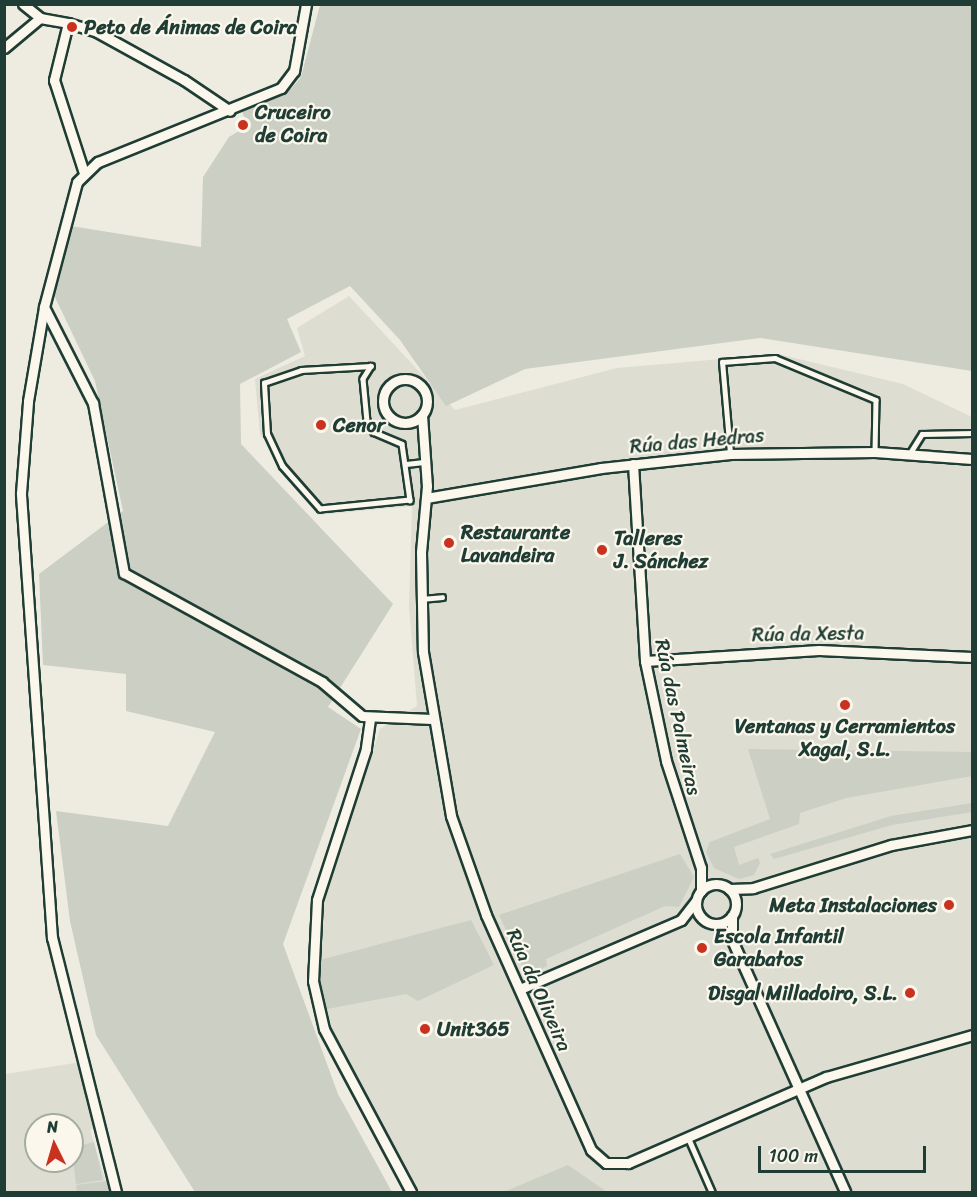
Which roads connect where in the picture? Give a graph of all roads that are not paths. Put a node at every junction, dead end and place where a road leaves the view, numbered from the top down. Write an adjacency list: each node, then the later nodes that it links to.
1 (23, 4): 3 (street)
2 (306, 4): 6 (street)
3 (40, 18): 4 (street); 5 (street)
4 (68, 23): 6 (street); 7 (street)
5 (4, 48)
6 (230, 111): 7 (street)
7 (84, 172): 8 (street)
8 (44, 307): 25 (street); 42 (street)
9 (422, 415): 10 (street); 10 (street, Rúa da Oliveira); 12 (street, Rúa da Oliveira)
10 (405, 424): 12 (street, Rúa da Oliveira)
11 (972, 433): 14 (lane)
12 (420, 437): 17 (street, Rúa da Oliveira)
13 (875, 452): 14 (street, Rúa das Hedras); 15 (street, Rúa das Hedras); 15 (lane)
14 (910, 453): 16 (street, Rúa das Hedras)
15 (730, 454): 19 (street, Rúa das Hedras)
16 (972, 459)
17 (426, 462): 18 (lane); 20 (street, Rúa da Oliveira)
18 (406, 464): 18 (lane)
19 (633, 464): 20 (street, Rúa das Hedras); 24 (street, Rúa das Palmeiras)
20 (426, 498): 22 (street, Rúa da Oliveira)
21 (442, 597): 22 (lane)
22 (421, 599): 26 (street, Rúa da Oliveira)
23 (972, 657): 24 (street, Rúa da Xesta)
24 (645, 661): 28 (street, Rúa das Palmeiras)
25 (370, 719): 26 (street); 43 (street)
26 (432, 719): 38 (street, Rúa da Oliveira)
27 (972, 830): 30 (street)
28 (701, 868): 29 (street); 31 (street, Rúa das Palmeiras)
29 (725, 887): 30 (street); 31 (street); 33 (street)
30 (753, 888): 33 (street)
31 (701, 891): 32 (street)
32 (696, 901): 34 (street); 35 (street)
33 (734, 911): 36 (street); 37 (street)
34 (681, 920): 35 (street); 38 (street)
35 (705, 921): 36 (street)
36 (716, 924): 37 (street)
37 (732, 940): 40 (street)
38 (520, 989): 41 (street, Rúa da Oliveira)
39 (972, 1035): 40 (street, Rúa da Oliveira)
40 (798, 1089): 41 (street, Rúa da Oliveira); 45 (street)
41 (688, 1137): 44 (lane)
42 (116, 1192)
43 (411, 1192)
44 (712, 1192)
45 (844, 1192)

